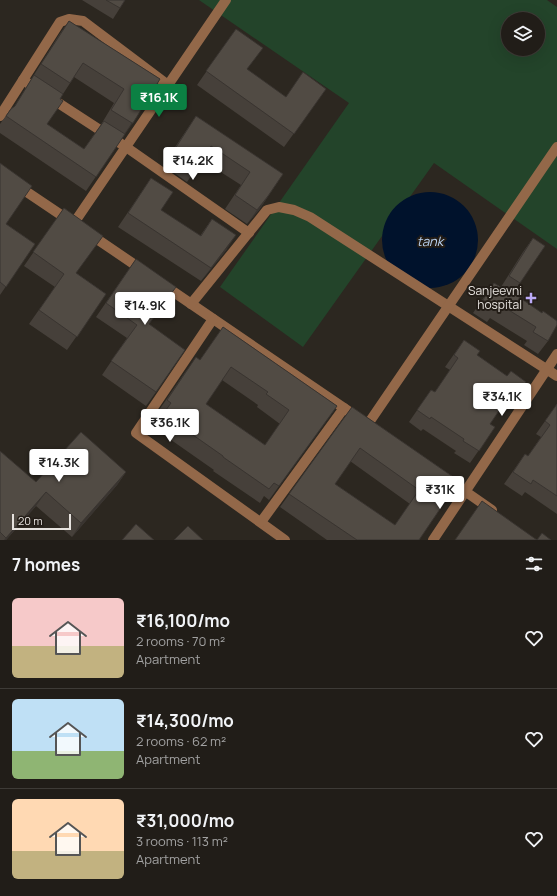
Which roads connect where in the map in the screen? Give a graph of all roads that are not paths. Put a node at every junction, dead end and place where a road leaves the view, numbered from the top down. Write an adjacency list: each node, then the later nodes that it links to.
1 (226, 0): 3 (street)
2 (23, 80): 3 (street); 4 (street); 5 (street)
3 (168, 86): 5 (street)
4 (0, 116)
5 (126, 147): 8 (street); 9 (street)
6 (557, 147): 11 (street)
7 (0, 174): 8 (street)
8 (74, 223): 10 (street)
9 (248, 233): 10 (street); 11 (street)
10 (191, 304): 12 (street)
11 (448, 306): 14 (street); 16 (street)
12 (213, 319): 16 (street); 20 (street)
13 (557, 354): 14 (street)
14 (546, 369): 15 (street); 18 (street)
15 (557, 376)
16 (344, 408): 20 (street)
17 (440, 474): 18 (street)
18 (466, 492): 19 (street); 22 (street)
19 (498, 514)
20 (261, 522): 21 (street)
21 (285, 540)
22 (433, 540)

